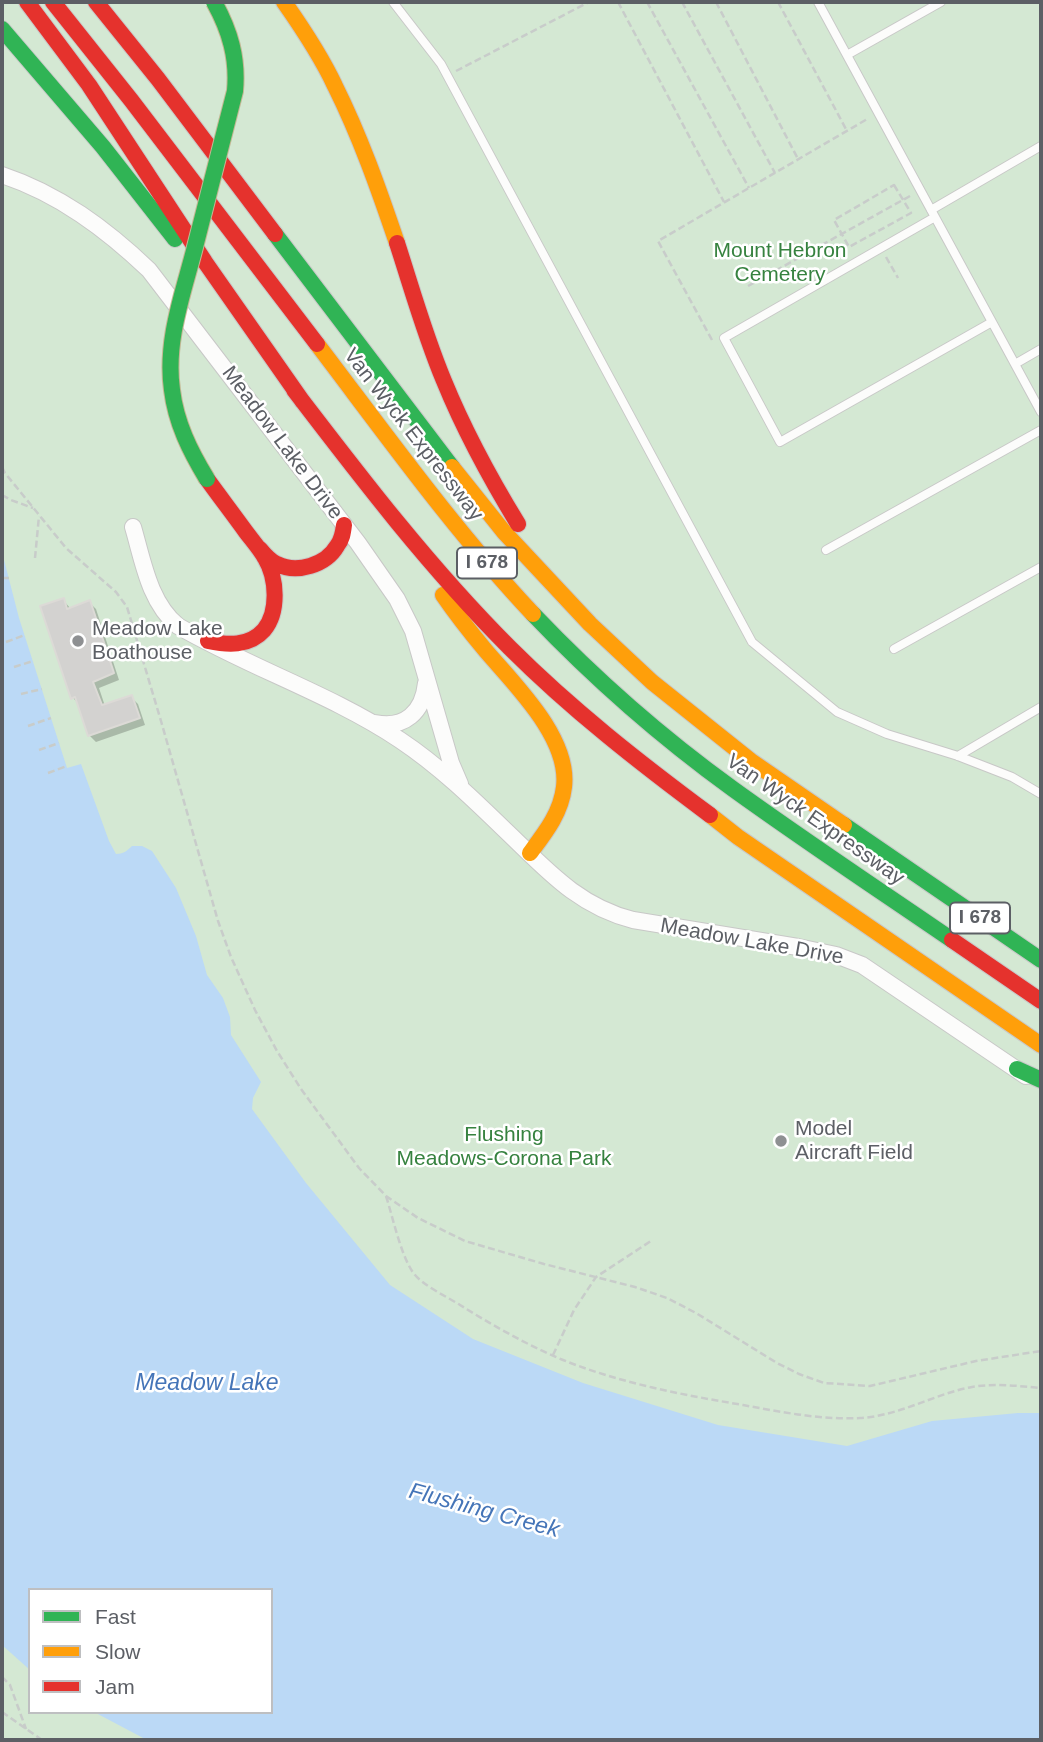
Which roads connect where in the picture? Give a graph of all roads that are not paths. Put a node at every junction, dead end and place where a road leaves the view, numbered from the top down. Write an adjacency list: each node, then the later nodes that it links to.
1 (27, 2): 17 (main road)
2 (53, 2): 37 (main road, Van Wyck Expressway / I 678)
3 (96, 2): 26 (main road, Van Wyck Expressway / I 678)
4 (214, 2): 23 (main road, bridge)
5 (284, 2): 26 (main road)
6 (393, 2): 32 (lane)
7 (818, 2): 10 (lane)
8 (941, 2): 10 (lane)
9 (2, 29): 17 (main road)
10 (847, 55): 13 (lane)
11 (1041, 146): 13 (lane)
12 (2, 175): 21 (street, Meadow Lake Drive)
13 (933, 214): 14 (lane); 14 (lane)
14 (992, 322): 16 (lane)
15 (1041, 349): 16 (lane)
16 (1015, 364): 18 (lane)
17 (303, 402): 20 (main road)
18 (1041, 412)
19 (1041, 430): 24 (lane)
20 (396, 522): 35 (main road); 38 (main road)
21 (344, 525): 23 (main road); 29 (street, Meadow Lake Drive)
22 (133, 527): 27 (street, Meadow Lake Drive)
23 (260, 549): 27 (main road)
24 (826, 550)
25 (1041, 567): 28 (lane)
26 (560, 593): 36 (main road, Van Wyck Expressway / I 678)
27 (208, 641): 31 (street, Meadow Lake Drive)
28 (894, 649)
29 (425, 674): 31 (street); 33 (street, Meadow Lake Drive)
30 (1041, 707): 32 (lane)
31 (366, 720): 33 (street, Meadow Lake Drive)
32 (958, 756): 34 (lane)
33 (463, 789): 35 (street, Meadow Lake Drive)
34 (1041, 794)
35 (530, 853): 39 (street, Meadow Lake Drive)
36 (1041, 960)
37 (1041, 1001)
38 (1041, 1045)
39 (1017, 1069): 40 (main road); 41 (street, Meadow Lake Drive)
40 (1041, 1080)
41 (1041, 1087)

